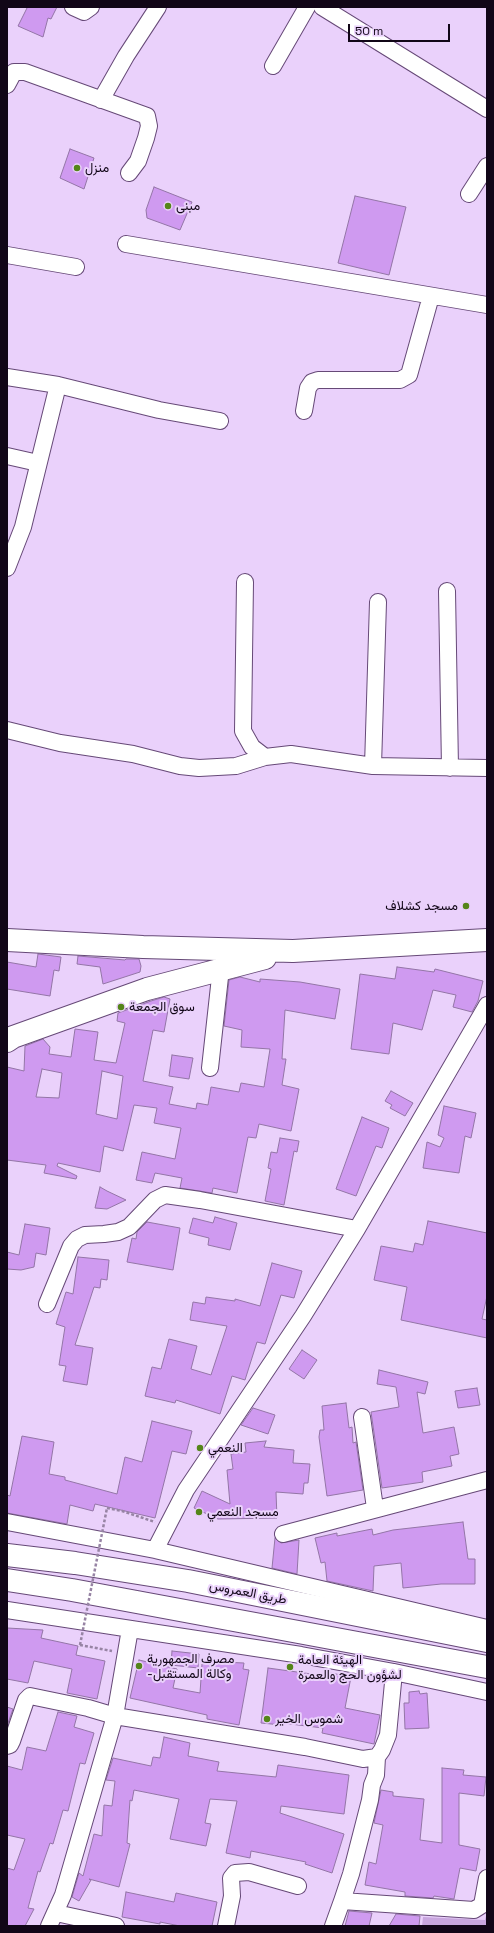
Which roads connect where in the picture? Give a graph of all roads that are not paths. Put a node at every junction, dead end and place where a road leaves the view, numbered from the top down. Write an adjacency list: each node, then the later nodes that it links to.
1 (73, 7): 2 (street)
2 (91, 7)
3 (158, 7): 8 (street)
4 (307, 7): 6 (street)
5 (322, 7): 9 (street)
6 (273, 66)
7 (7, 85): 8 (street)
8 (101, 100): 11 (street)
9 (487, 109)
10 (487, 166): 12 (street)
11 (129, 173)
12 (469, 194)
13 (126, 244): 16 (street)
14 (7, 255): 15 (street)
15 (76, 267)
16 (431, 296): 17 (street); 20 (street)
17 (487, 305)
18 (7, 377): 19 (street)
19 (58, 385): 21 (street); 23 (street)
20 (304, 411)
21 (220, 421)
22 (7, 456): 23 (street)
23 (38, 463): 24 (street)
24 (7, 568)
25 (245, 582): 29 (street)
26 (447, 591): 31 (street)
27 (378, 602): 30 (street)
28 (7, 730): 29 (street)
29 (265, 757): 30 (street)
30 (373, 766): 31 (street)
31 (450, 768): 32 (street)
32 (487, 768)
33 (7, 940): 35 (main road)
34 (487, 940): 36 (main road)
35 (176, 948): 36 (main road); 38 (main road)
36 (294, 951): 37 (main road)
37 (221, 968): 38 (main road); 41 (street)
38 (167, 983): 40 (main road)
39 (487, 1005): 42 (street)
40 (9, 1038)
41 (210, 1068)
42 (357, 1229): 43 (street); 50 (street)
43 (47, 1304)
44 (362, 1417): 47 (street)
45 (487, 1480): 46 (street); 47 (street)
46 (487, 1492)
47 (375, 1508): 49 (street)
48 (7, 1522): 50 (street)
49 (283, 1534)
50 (155, 1550): 54 (street)
51 (7, 1555): 56 (main road, طريق العمروس)
52 (7, 1580): 57 (main road)
53 (7, 1610): 55 (street)
54 (487, 1628)
55 (130, 1629): 58 (street); 60 (street)
56 (487, 1641)
57 (487, 1666)
58 (394, 1672): 59 (street); 62 (street)
59 (487, 1692)
60 (115, 1716): 61 (street); 62 (street); 66 (street)
61 (7, 1746)
62 (377, 1757): 65 (street)
63 (487, 1878): 65 (street)
64 (298, 1886): 68 (street)
65 (342, 1901): 69 (street)
66 (53, 1920): 67 (street)
67 (116, 1926)
68 (226, 1926)
69 (333, 1926)

